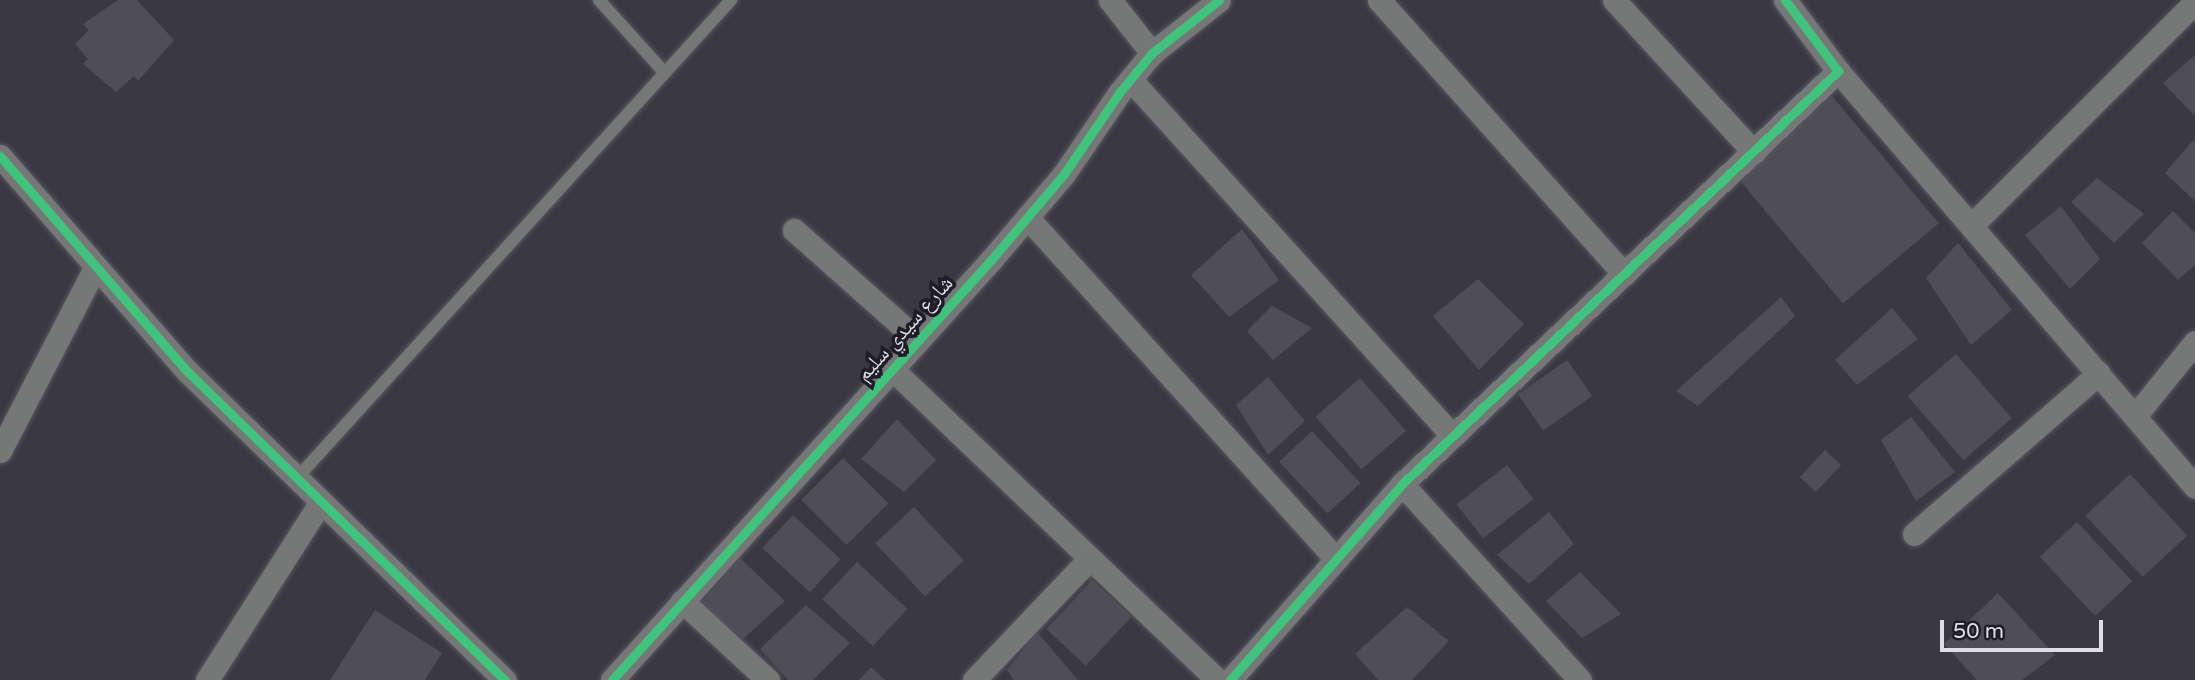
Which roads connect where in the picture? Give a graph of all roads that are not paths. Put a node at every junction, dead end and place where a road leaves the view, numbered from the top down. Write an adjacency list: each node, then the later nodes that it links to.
1 (599, 0): 11 (lane)
2 (731, 0): 11 (lane)
3 (1110, 0): 9 (street)
4 (1219, 0): 9 (street, شارع سيدي سليم)
5 (1379, 0): 19 (street)
6 (1614, 0): 13 (street)
7 (1785, 0): 10 (street)
8 (2195, 2): 16 (street)
9 (1152, 53): 12 (street, شارع سيدي سليم)
10 (1838, 71): 13 (street); 16 (street)
11 (665, 73): 27 (lane)
12 (1130, 80): 15 (street, شارع سيدي سليم); 25 (street)
13 (1754, 152): 19 (street)
14 (0, 156): 18 (street)
15 (1027, 217): 20 (street, شارع سيدي سليم); 33 (street)
16 (1972, 225): 23 (street)
17 (794, 230): 20 (street)
18 (95, 268): 26 (street); 27 (street)
19 (1624, 274): 25 (street)
20 (918, 340): 22 (street, شارع سيدي سليم)
21 (2195, 342): 24 (street)
22 (892, 369): 32 (street); 34 (street, شارع سيدي سليم)
23 (2099, 373): 24 (street); 31 (street)
24 (2135, 416): 29 (street)
25 (1453, 436): 28 (street)
26 (0, 451)
27 (297, 478): 30 (street)
28 (1402, 484): 33 (street); 42 (street)
29 (2195, 487)
30 (321, 502): 35 (street); 36 (street)
31 (1914, 534)
32 (1090, 558): 39 (street); 40 (street)
33 (1336, 559): 41 (street)
34 (682, 601): 37 (street, شارع سيدي سليم); 38 (street)
35 (207, 680)
36 (505, 680)
37 (612, 680)
38 (768, 680)
39 (974, 680)
40 (1218, 680)
41 (1230, 680)
42 (1580, 680)

